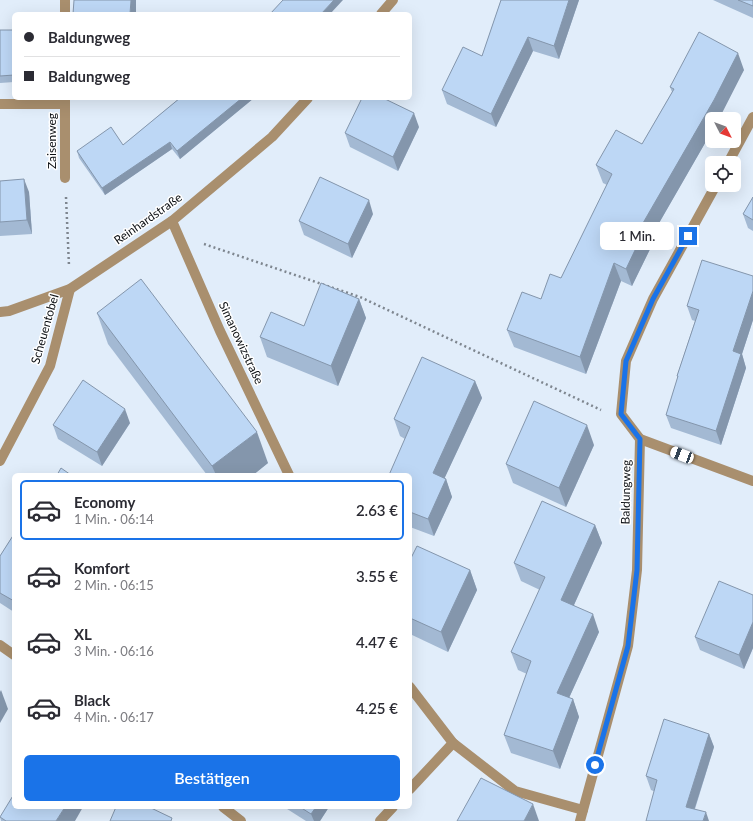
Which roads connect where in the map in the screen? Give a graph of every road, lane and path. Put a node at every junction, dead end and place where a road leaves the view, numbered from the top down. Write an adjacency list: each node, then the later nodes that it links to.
1 (65, 0): 3 (street)
2 (393, 0): 4 (street)
3 (65, 12)
4 (384, 12)
5 (306, 100): 12 (street, Reinhardstraße)
6 (65, 101): 7 (street, Zaisenweg); 10 (street, Zaisenweg)
7 (0, 104)
8 (753, 117): 9 (street)
9 (732, 156)
10 (65, 178): 14 (path)
11 (712, 192): 16 (street)
12 (172, 221): 13 (street, Simanowizstraße); 14 (street, Reinhardstraße)
13 (183, 245): 16 (path); 19 (street, Simanowizstraße)
14 (70, 289): 15 (street, Reinhardstraße); 18 (street, Scheuentobel)
15 (0, 312)
16 (621, 414): 17 (street)
17 (640, 439): 20 (street); 28 (street, Baldungweg)
18 (0, 461)
19 (288, 473)
20 (753, 481)
21 (0, 645): 22 (street)
22 (12, 654)
23 (412, 690): 24 (street)
24 (453, 743): 25 (street); 28 (street)
25 (412, 787)
26 (226, 809): 29 (street)
27 (391, 809): 30 (street)
28 (583, 810): 31 (street, Baldungweg)
29 (242, 821)
30 (380, 821)
31 (580, 821)

